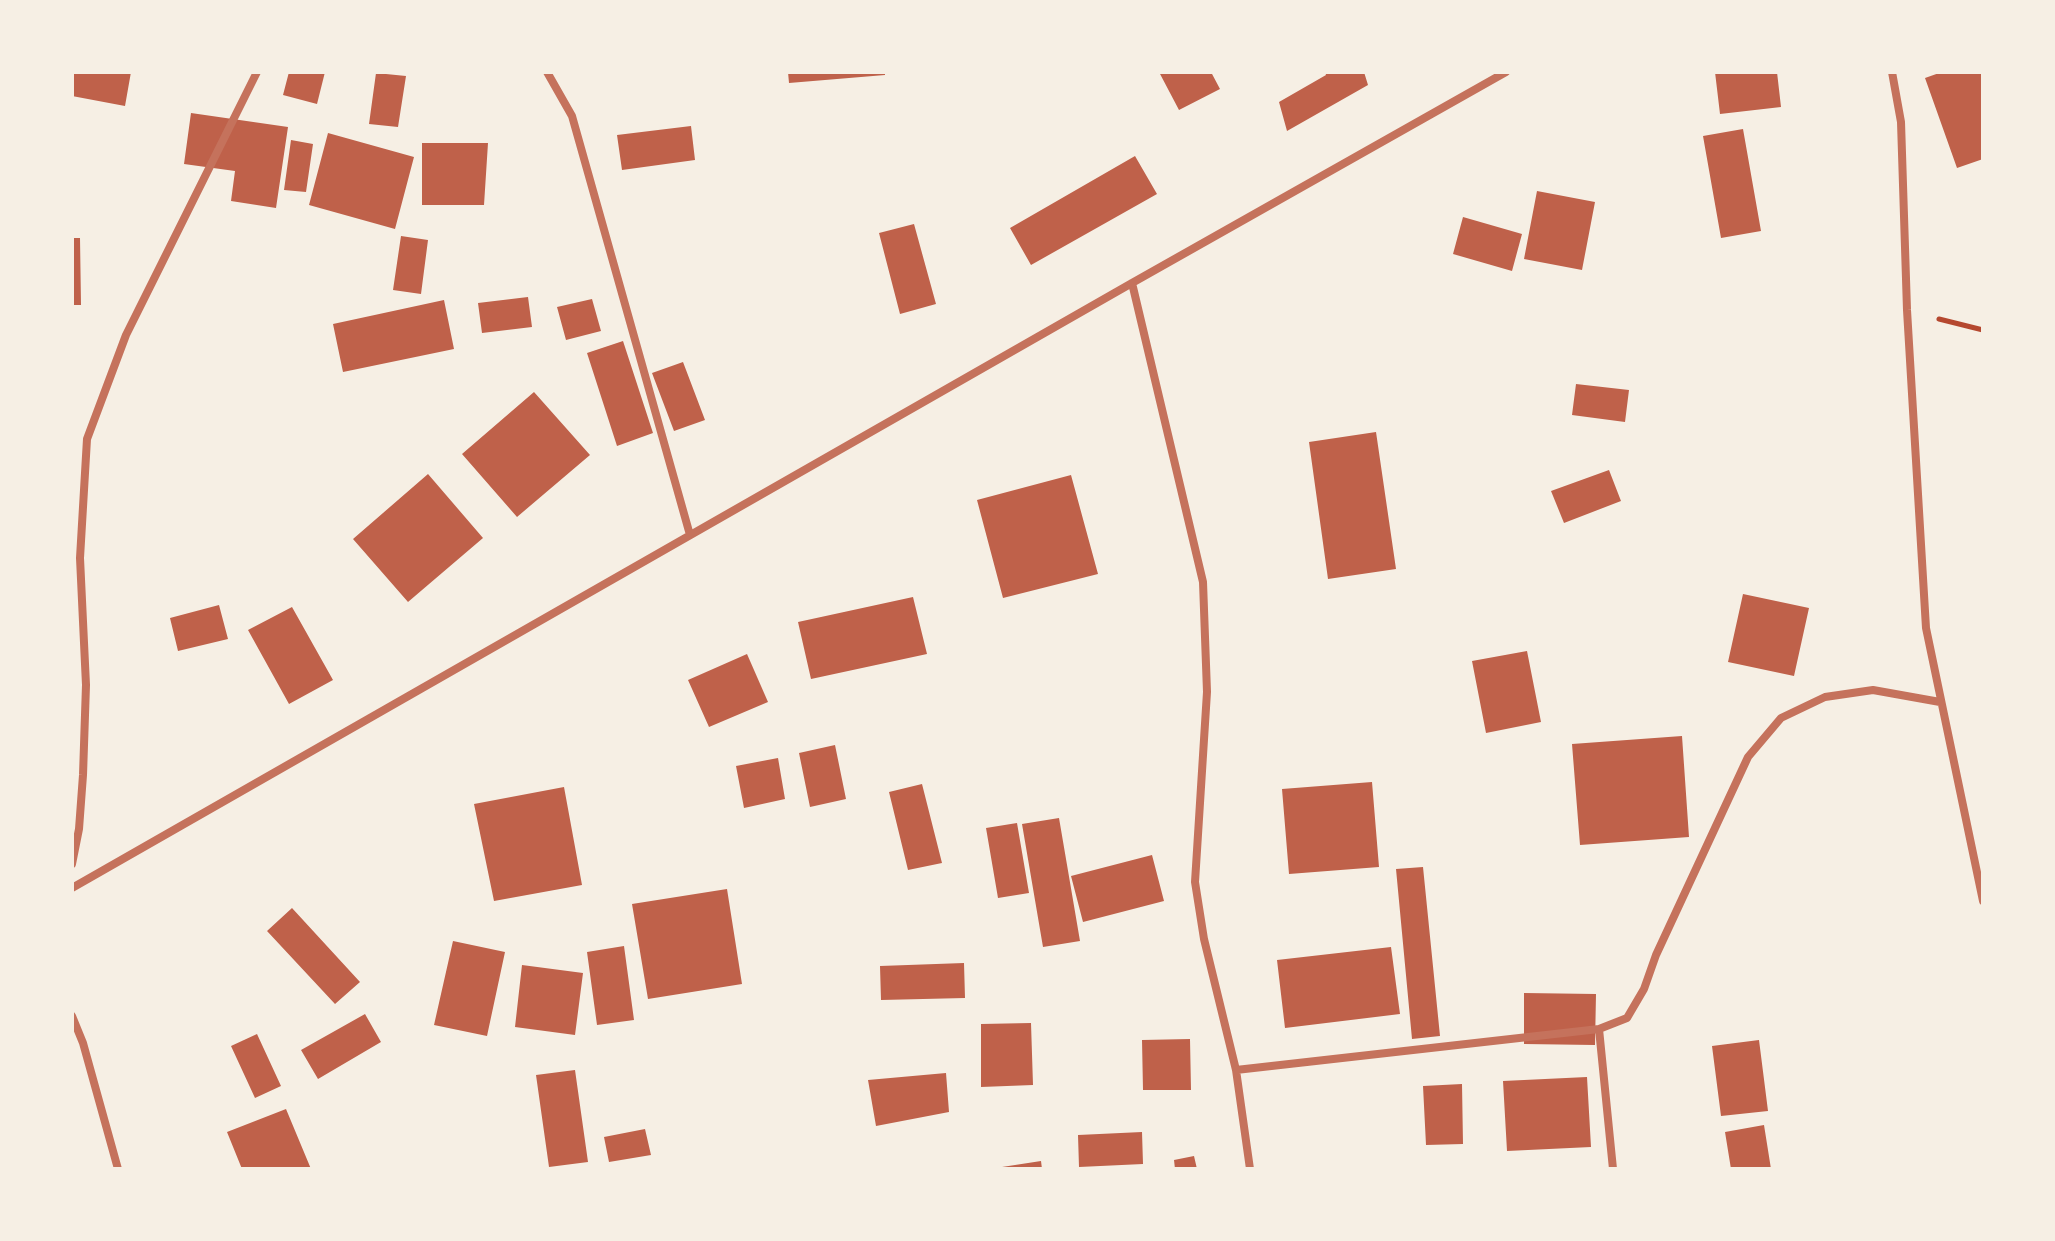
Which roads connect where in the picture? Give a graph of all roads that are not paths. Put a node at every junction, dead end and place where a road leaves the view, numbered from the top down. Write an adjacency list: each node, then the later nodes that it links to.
1 (257, 72): 8 (street)
2 (547, 72): 6 (street)
3 (1506, 72): 5 (street)
4 (1892, 72): 7 (street)
5 (1132, 283): 6 (street); 13 (street)
6 (690, 535): 9 (street)
7 (1940, 702): 10 (street); 12 (street)
8 (72, 864)
9 (72, 888)
10 (1983, 901)
11 (72, 1016): 14 (street)
12 (1599, 1029): 13 (street); 16 (street)
13 (1236, 1070): 15 (street)
14 (118, 1169)
15 (1250, 1169)
16 (1613, 1169)

